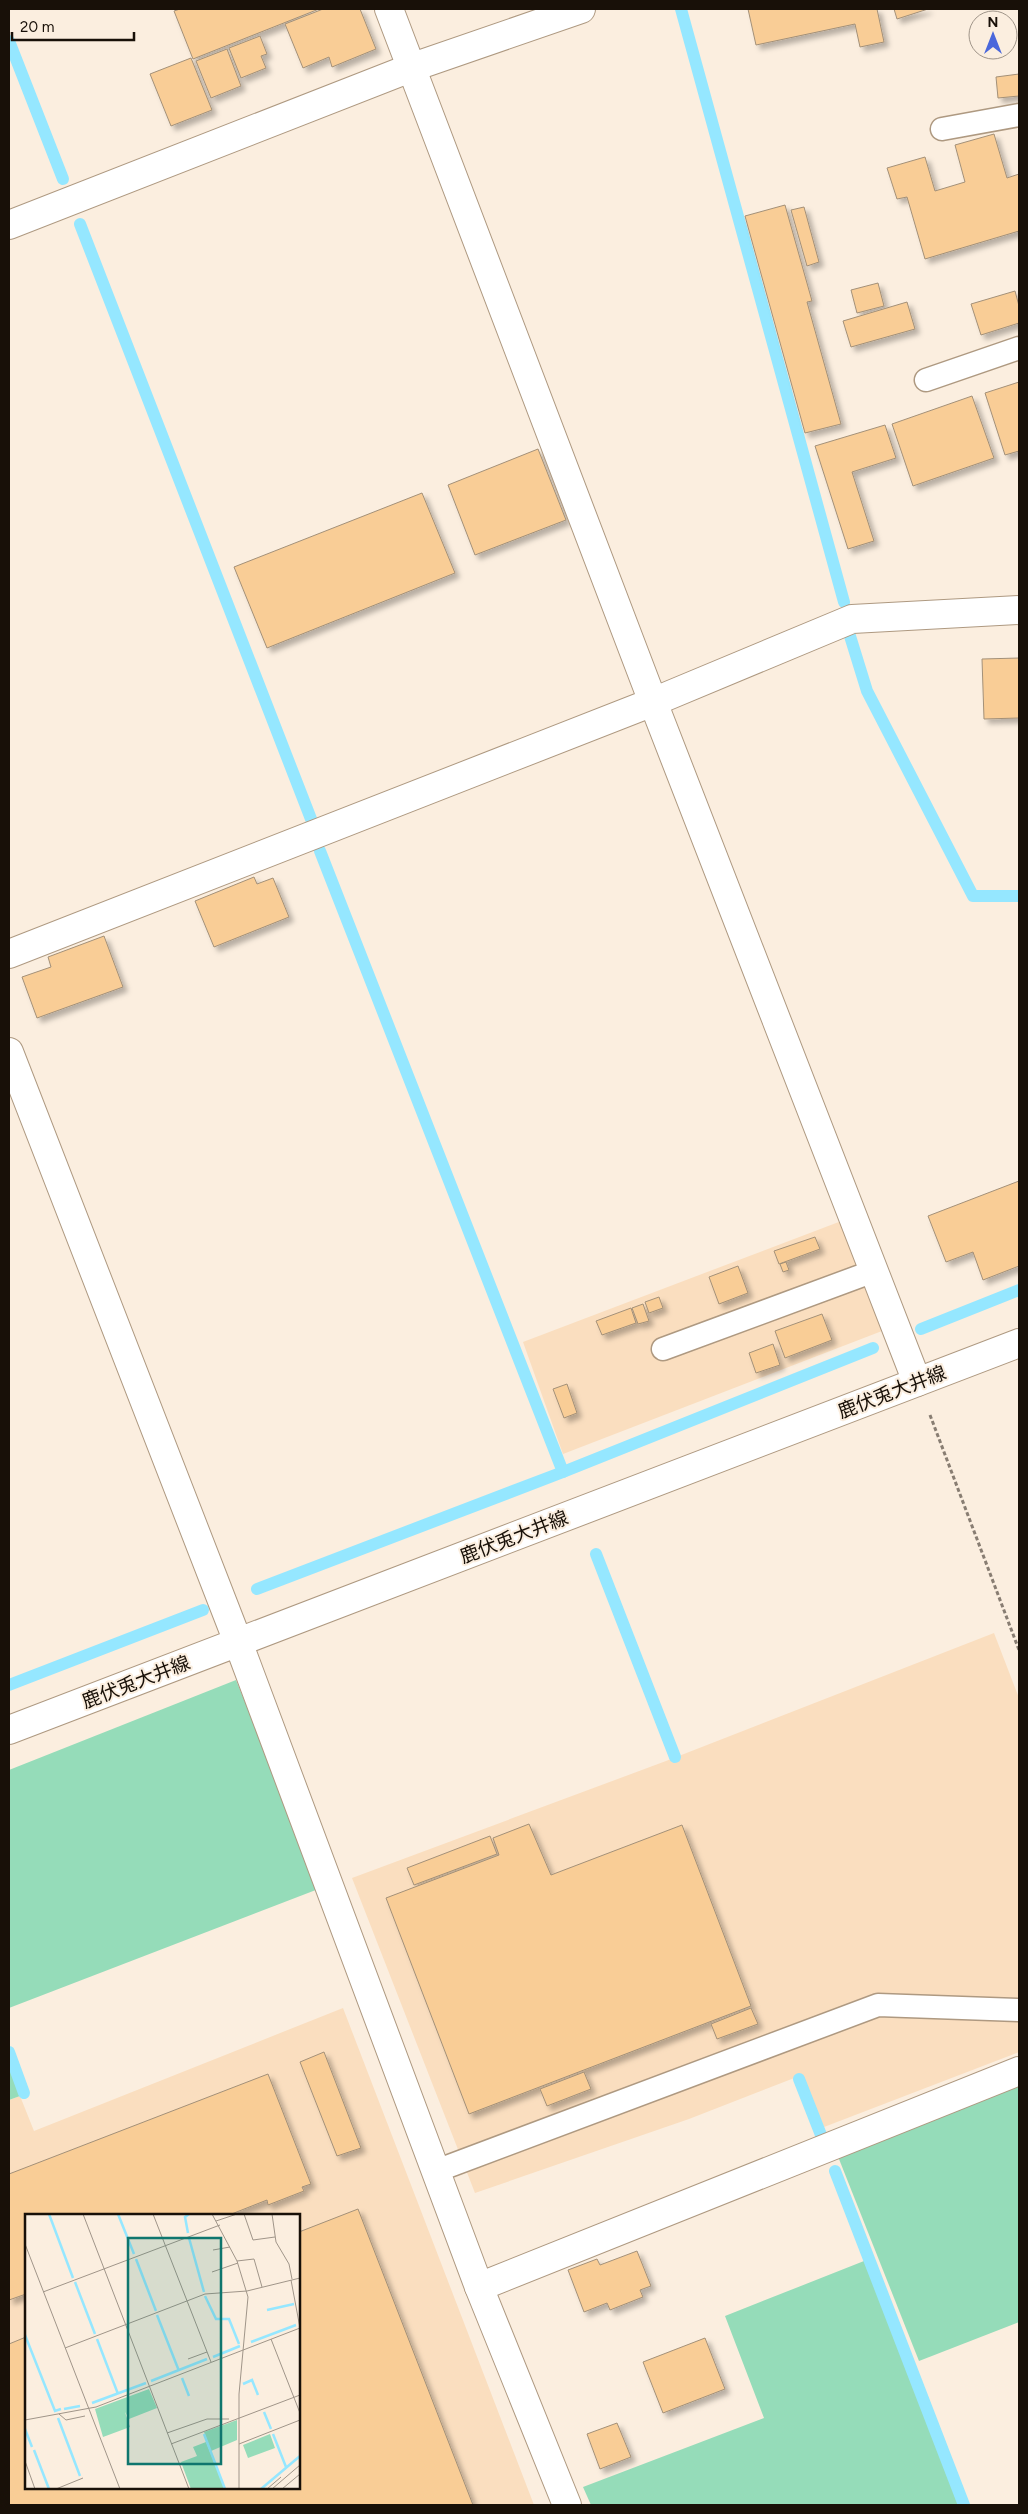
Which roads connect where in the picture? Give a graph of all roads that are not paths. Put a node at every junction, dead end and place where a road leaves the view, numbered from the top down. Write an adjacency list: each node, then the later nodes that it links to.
1 (389, 9): 3 (street)
2 (581, 9): 3 (street)
3 (413, 67): 6 (street); 10 (street)
4 (1019, 115): 5 (lane)
5 (942, 129)
6 (9, 225)
7 (1019, 348): 8 (lane)
8 (926, 380)
9 (1019, 610): 10 (street)
10 (653, 702): 11 (street); 13 (street)
11 (9, 954)
12 (9, 1052): 17 (street)
13 (874, 1271): 15 (lane); 16 (street)
14 (1019, 1342): 16 (street, 鹿伏兎大井線)
15 (663, 1349)
16 (917, 1382): 17 (street, 鹿伏兎大井線)
17 (238, 1642): 18 (street, 鹿伏兎大井線); 21 (street)
18 (9, 1730)
19 (1019, 2010): 21 (lane)
20 (1019, 2071): 22 (street)
21 (436, 2171): 22 (street)
22 (479, 2287): 23 (street)
23 (567, 2505)

